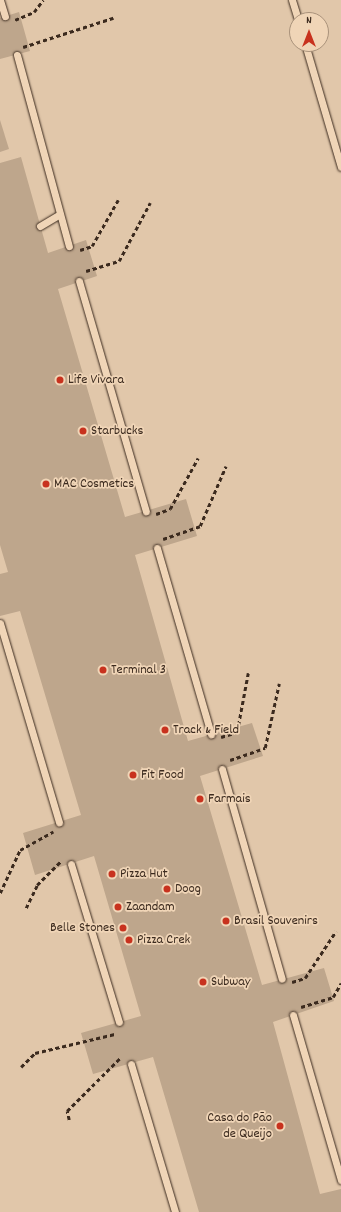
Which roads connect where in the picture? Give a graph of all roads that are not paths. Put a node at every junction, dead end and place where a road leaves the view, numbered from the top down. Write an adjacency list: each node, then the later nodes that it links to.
1 (0, 0): 4 (lane)
2 (292, 0): 3 (lane)
3 (296, 12)
4 (6, 20)
5 (16, 52): 8 (lane)
6 (307, 52): 7 (lane)
7 (341, 167)
8 (60, 214): 9 (lane); 10 (lane)
9 (40, 226)
10 (70, 246)
11 (80, 281): 12 (lane)
12 (147, 514)
13 (156, 545): 15 (lane)
14 (0, 623): 17 (lane)
15 (211, 734)
16 (222, 769): 19 (lane)
17 (60, 825)
18 (71, 864): 21 (lane)
19 (283, 981)
20 (293, 1015): 23 (lane)
21 (119, 1022)
22 (131, 1064): 24 (lane)
23 (341, 1180)
24 (175, 1212)

